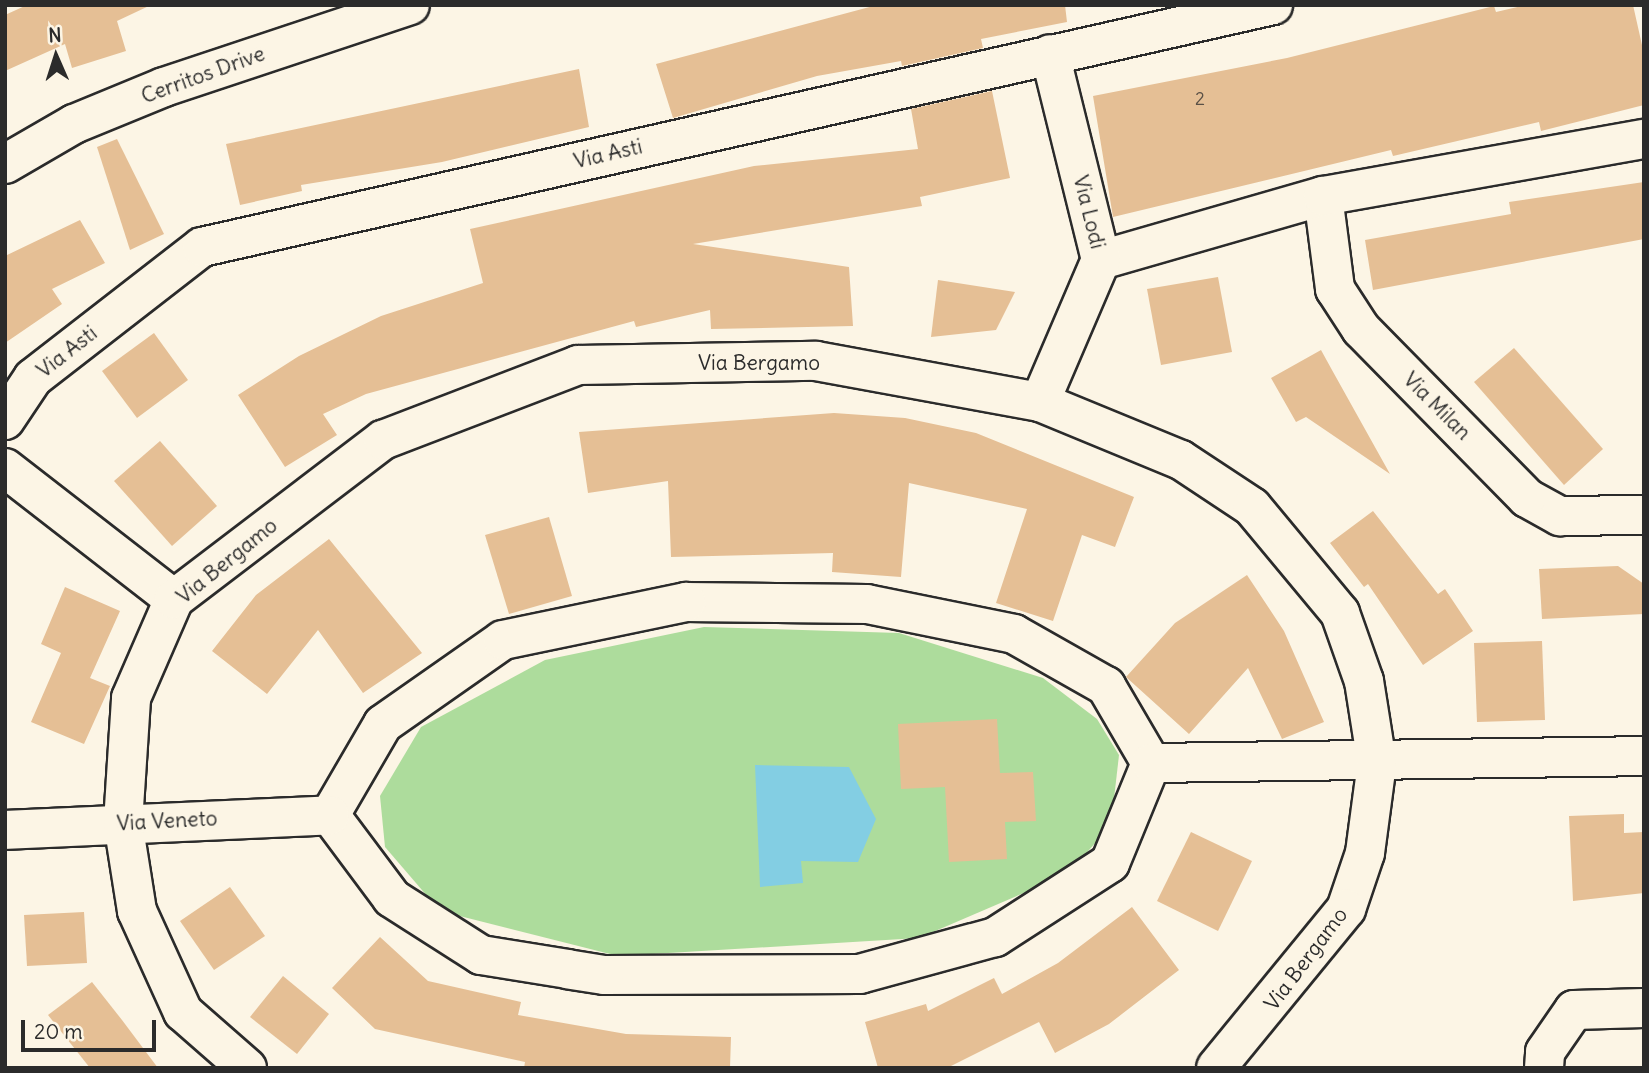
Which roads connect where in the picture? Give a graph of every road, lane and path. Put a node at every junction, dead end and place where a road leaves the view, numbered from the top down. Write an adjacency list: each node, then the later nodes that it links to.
1 (410, 5): 5 (street, Cerritos Drive)
2 (1273, 5): 3 (street, Via Asti)
3 (1050, 54): 7 (street, Via Lodi); 9 (street, Via Asti)
4 (1644, 139): 6 (street)
5 (5, 164)
6 (1323, 196): 7 (street); 11 (street, Via Milan)
7 (1101, 260): 8 (street, Via Lodi)
8 (1040, 402): 12 (street, Via Bergamo); 15 (street, Via Bergamo)
9 (5, 420)
10 (5, 468): 12 (street)
11 (1644, 515)
12 (174, 599): 17 (street, Via Bergamo)
13 (1644, 756): 15 (street)
14 (1151, 763): 15 (street); 16 (street); 16 (street)
15 (1377, 763): 21 (street, Via Bergamo)
16 (330, 815): 17 (street, Via Veneto)
17 (123, 823): 18 (street, Via Veneto); 20 (street, Via Bergamo)
18 (5, 830)
19 (1644, 1008): 22 (street)
20 (247, 1068)
21 (1216, 1068)
22 (1544, 1068)

